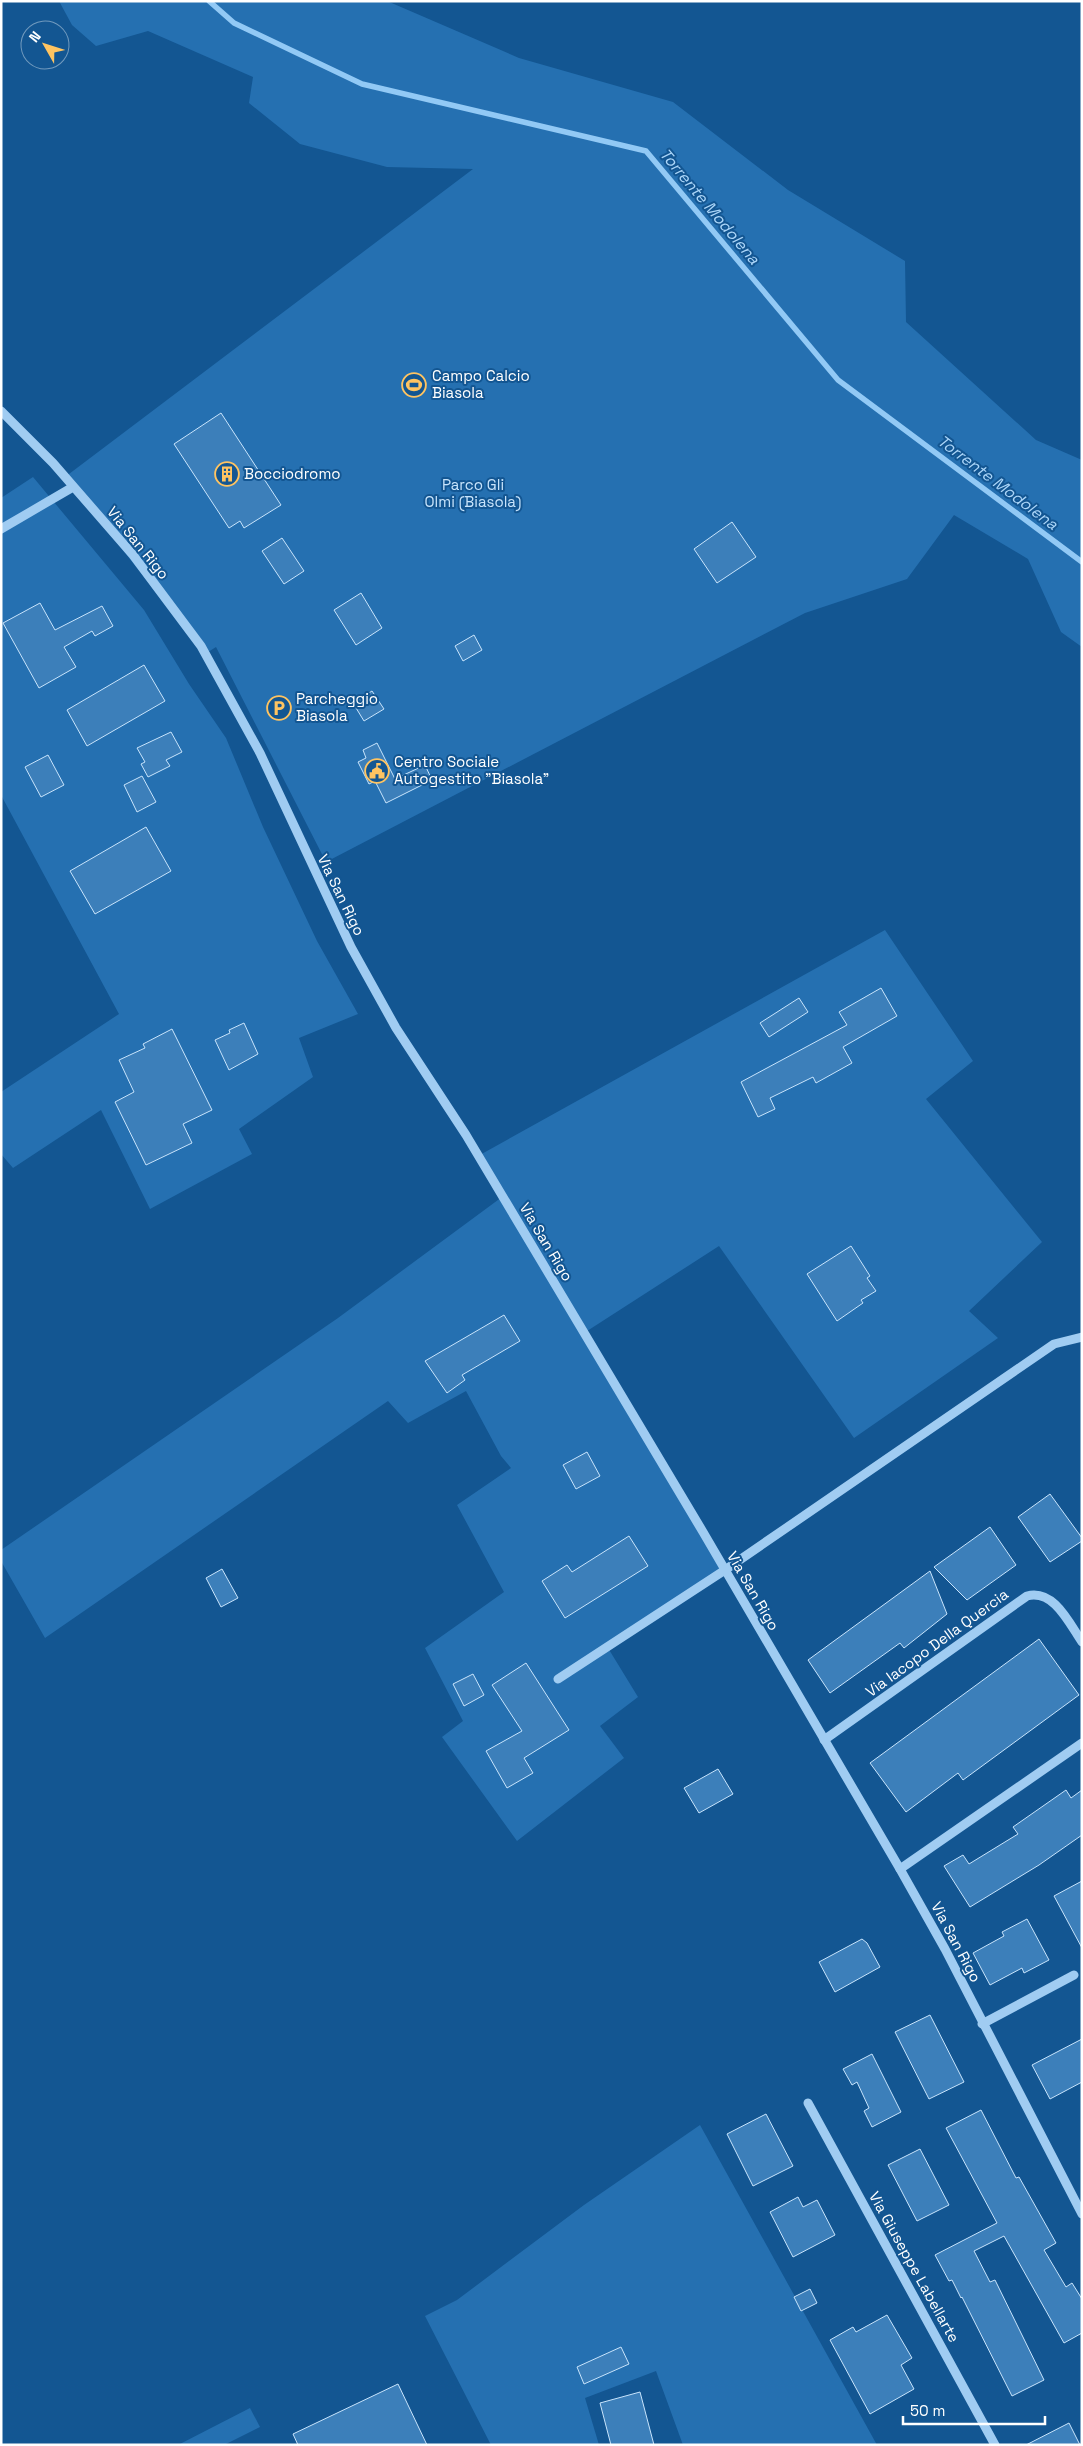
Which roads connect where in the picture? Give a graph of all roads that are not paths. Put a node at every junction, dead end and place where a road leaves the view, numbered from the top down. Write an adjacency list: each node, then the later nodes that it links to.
1 (1, 411): 2 (street, Via San Rigo)
2 (73, 486): 3 (street); 5 (street, Via San Rigo)
3 (1, 529)
4 (1082, 1336): 5 (street)
5 (725, 1570): 7 (street); 8 (street, Via San Rigo)
6 (1082, 1642): 8 (street, Via Iacopo Della Quercia)
7 (558, 1680)
8 (824, 1740): 10 (street, Via San Rigo)
9 (1082, 1743): 10 (street)
10 (900, 1869): 12 (street, Via San Rigo)
11 (1074, 1975): 12 (street)
12 (982, 2024): 14 (street, Via San Rigo)
13 (808, 2103): 15 (street, Via Giuseppe Labellarte)
14 (1082, 2214)
15 (995, 2445)

